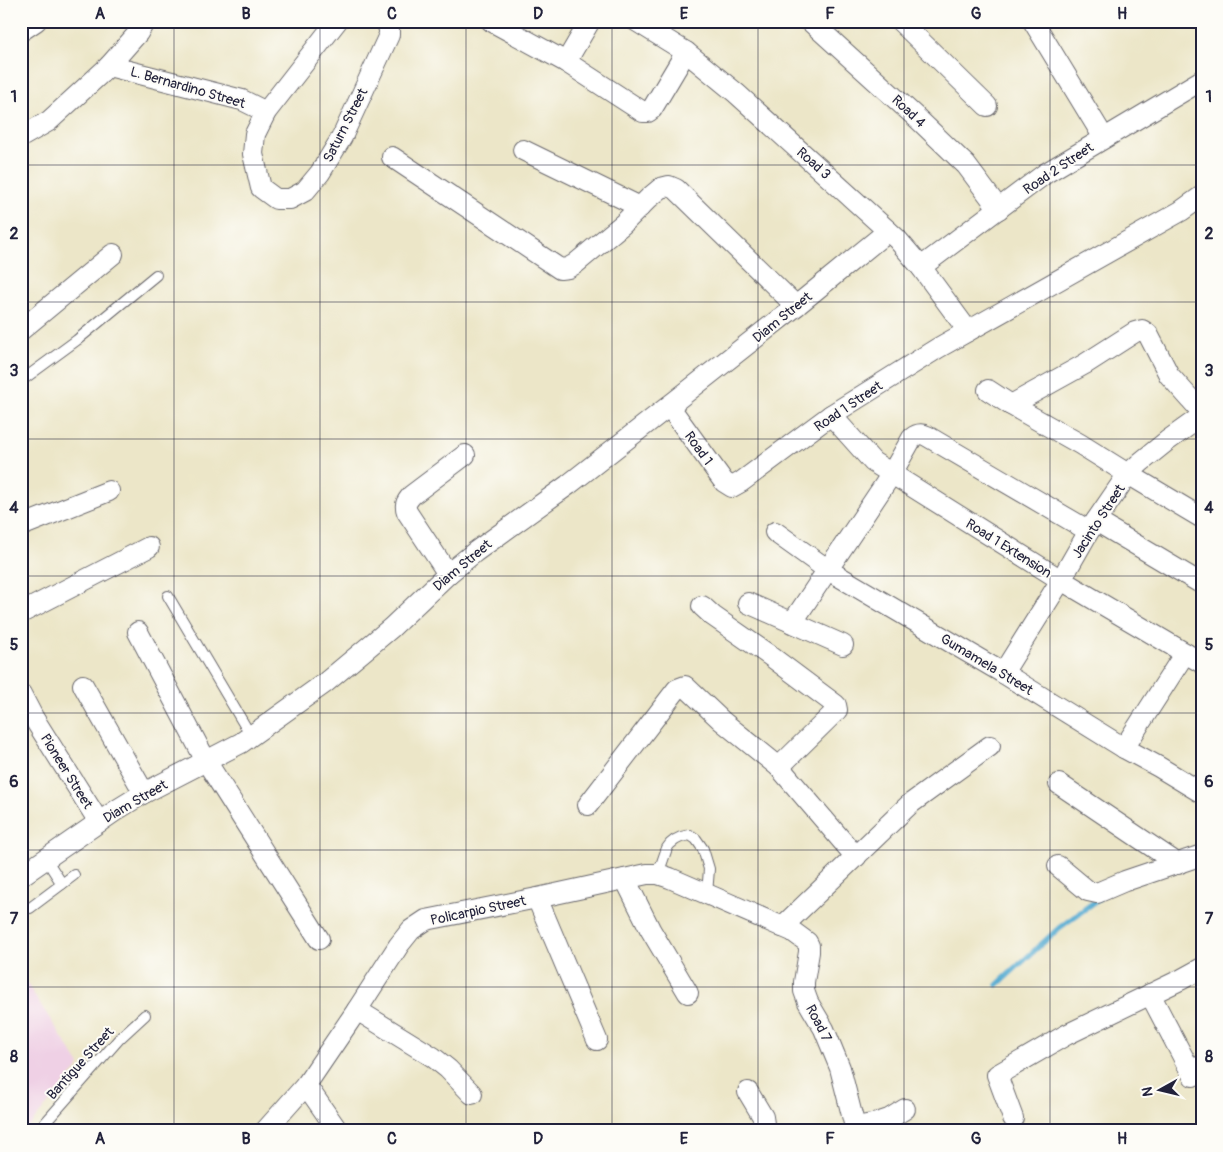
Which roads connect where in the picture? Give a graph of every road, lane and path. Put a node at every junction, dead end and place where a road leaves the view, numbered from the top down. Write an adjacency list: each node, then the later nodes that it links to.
1 (36, 21): 11 (street)
2 (146, 21): 14 (street)
3 (338, 21): 17 (street, Saturn Street)
4 (385, 21): 17 (street, Saturn Street)
5 (491, 21): 13 (street)
6 (590, 21): 13 (street)
7 (636, 21): 12 (street, Road 3)
8 (810, 21): 24 (street, Road 4)
9 (1033, 21): 19 (street)
10 (908, 24): 16 (street)
11 (21, 30)
12 (686, 52): 13 (street); 25 (street, Road 3)
13 (566, 62)
14 (109, 66): 17 (street, L. Bernardino Street); 18 (street)
15 (1202, 80): 19 (street, Road 2 Street)
16 (987, 106)
17 (266, 112)
18 (21, 137)
19 (1104, 138): 24 (street, Road 2 Street)
20 (523, 150): 23 (street)
21 (392, 157): 23 (street)
22 (1202, 196): 31 (street)
23 (640, 207): 29 (street)
24 (999, 209): 27 (street, Road 2 Street)
25 (888, 231): 27 (street, Road 3); 29 (street, Diam Street)
26 (113, 254): 30 (street)
27 (921, 267): 31 (street, Road 3)
28 (156, 275): 32 (lane)
29 (796, 306): 35 (street, Diam Street)
30 (21, 330)
31 (968, 331): 37 (street, Road 1 Street)
32 (21, 381)
33 (988, 390): 34 (street)
34 (1011, 405): 36 (street); 39 (street)
35 (669, 406): 41 (street, Road 1); 49 (street, Diam Street)
36 (1202, 414): 39 (street, Jacinto Street)
37 (831, 415): 40 (street, Road 1 Extension); 41 (street, Road 1 Street)
38 (465, 455): 49 (street)
39 (1128, 474): 43 (street); 45 (street, Jacinto Street)
40 (891, 475): 45 (street); 48 (street); 50 (street, Road 1 Extension)
41 (732, 487)
42 (108, 490): 44 (street)
43 (1202, 518)
44 (21, 526)
45 (1092, 526): 50 (street, Jacinto Street); 51 (street)
46 (775, 532): 48 (street, Gumamela Street)
47 (149, 547): 55 (street)
48 (828, 570): 56 (street); 60 (street, Gumamela Street)
49 (448, 574): 63 (street, Diam Street)
50 (1061, 580): 59 (street, Road 1 Extension); 60 (street, Jacinto Street)
51 (1202, 584)
52 (168, 596): 63 (lane)
53 (748, 603): 56 (street)
54 (702, 606): 67 (street)
55 (21, 613)
56 (792, 623): 58 (street)
57 (138, 632): 66 (street)
58 (843, 645)
59 (1194, 658): 65 (street)
60 (1003, 673): 65 (street, Gumamela Street)
61 (83, 685): 70 (street)
62 (21, 694): 72 (street, Pioneer Street)
63 (251, 736): 66 (street, Diam Street)
64 (990, 746): 74 (street)
65 (1124, 748): 69 (street, Gumamela Street)
66 (206, 761): 70 (street, Diam Street); 87 (street)
67 (779, 768): 71 (street); 74 (street)
68 (1059, 784): 76 (street)
69 (1202, 793)
70 (144, 794): 72 (street, Diam Street)
71 (588, 805)
72 (99, 822): 75 (street, Diam Street)
73 (1202, 855): 76 (street)
74 (856, 857): 86 (street)
75 (46, 859): 80 (street, Diam Street); 82 (lane)
76 (1178, 864): 77 (street)
77 (1058, 866)
78 (658, 874): 81 (street, Policarpio Street); 83 (street, Policarpio Street); 83 (lane)
79 (74, 875): 82 (lane)
80 (21, 876)
81 (625, 879): 84 (street, Policarpio Street); 89 (street)
82 (62, 884): 85 (lane)
83 (707, 894): 86 (street, Policarpio Street)
84 (537, 898): 91 (street, Policarpio Street); 93 (street)
85 (30, 908)
86 (782, 927): 100 (street, Road 7)
87 (319, 939)
88 (1202, 968): 90 (street)
89 (688, 993)
90 (1150, 994): 94 (street); 99 (street)
91 (357, 1010): 95 (street, Policarpio Street); 97 (street)
92 (145, 1015): 101 (lane, Bantigue Street)
93 (597, 1040)
94 (1202, 1065)
95 (306, 1085): 102 (street, Policarpio Street); 103 (street)
96 (748, 1092): 104 (street)
97 (472, 1094)
98 (905, 1109): 100 (street)
99 (1013, 1118)
100 (856, 1129)
101 (38, 1131)
102 (265, 1131)
103 (338, 1131)
104 (765, 1131)

